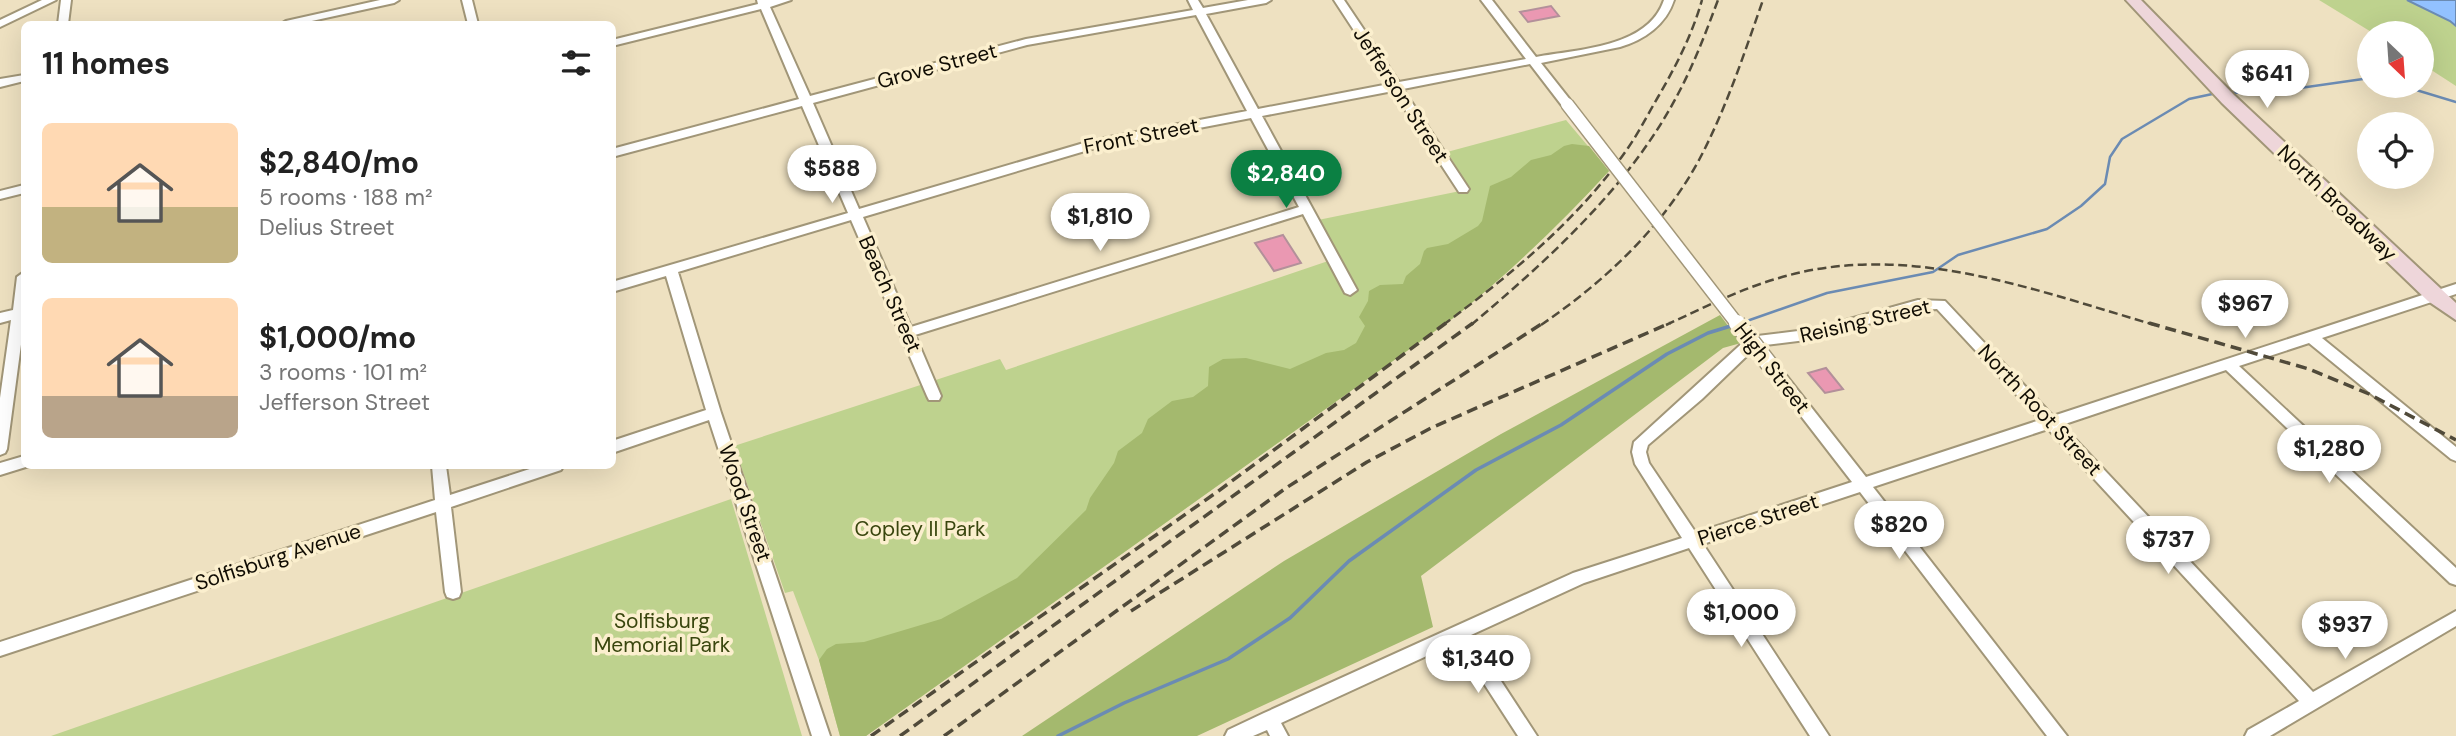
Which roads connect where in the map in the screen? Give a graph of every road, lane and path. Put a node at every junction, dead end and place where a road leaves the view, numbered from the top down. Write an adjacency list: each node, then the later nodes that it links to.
1 (51, 0): 18 (street)
2 (66, 0): 15 (street)
3 (394, 0): 13 (street)
4 (467, 0): 17 (street)
5 (786, 0): 12 (street)
6 (1193, 0): 14 (street)
7 (1266, 0): 14 (street, Grove Street)
8 (1339, 0): 23 (street, Jefferson Street)
9 (1486, 0): 20 (street, High Street)
10 (2133, 0): 36 (main road, North Broadway)
11 (1666, 2): 20 (street, Front Street)
12 (763, 3): 19 (street); 24 (street, Beach Street)
13 (362, 4): 16 (street)
14 (1199, 12): 24 (street, Grove Street); 25 (street)
15 (63, 21)
16 (297, 21)
17 (472, 21)
18 (0, 24)
19 (616, 42)
20 (1533, 61): 23 (street, Front Street); 55 (street, High Street, bridge)
21 (21, 79): 22 (street)
22 (0, 83)
23 (1396, 86): 25 (street, Front Street); 27 (street, Jefferson Street)
24 (806, 101): 26 (street, Grove Street); 31 (street, Beach Street)
25 (1254, 114): 30 (street); 31 (street, Front Street)
26 (616, 152)
27 (1463, 189)
28 (21, 190): 29 (street)
29 (0, 195)
30 (1305, 209): 35 (street); 42 (street)
31 (855, 215): 32 (street, Front Street); 42 (street, Beach Street)
32 (671, 270): 33 (street, Front Street); 46 (street, Wood Street)
33 (616, 286)
34 (2456, 289): 36 (street, Pierce Street)
35 (1350, 290)
36 (2434, 296): 39 (main road, North Broadway); 43 (street, Pierce Street)
37 (1940, 304): 47 (street, North Root Street); 57 (street, Reising Street)
38 (21, 313): 40 (street)
39 (2456, 313)
40 (0, 318)
41 (21, 319): 49 (street)
42 (906, 333): 45 (street, Beach Street)
43 (2312, 338): 44 (street, Pierce Street); 50 (street)
44 (2228, 364): 47 (street, Pierce Street); 58 (street)
45 (934, 396)
46 (714, 413): 48 (street); 65 (street, Wood Street)
47 (2054, 424): 55 (street, Pierce Street); 63 (street, North Root Street)
48 (616, 446)
49 (0, 449)
50 (2456, 455)
51 (21, 463): 52 (street)
52 (0, 469)
53 (439, 469): 56 (street)
54 (546, 469): 56 (street, Solfisburg Avenue)
55 (1864, 486): 57 (street, Pierce Street); 70 (street, High Street)
56 (443, 502): 59 (street); 62 (street, Solfisburg Avenue)
57 (1693, 541): 61 (street, Pierce Street); 69 (street)
58 (2456, 578)
59 (453, 592)
60 (2456, 618): 63 (street)
61 (1460, 633): 64 (street, Pierce Street); 68 (street)
62 (0, 649)
63 (2311, 702): 71 (street)
64 (1270, 719): 66 (street, Pierce Street); 67 (street)
65 (821, 736)
66 (1234, 736)
67 (1279, 736)
68 (1528, 736)
69 (1821, 736)
70 (2058, 736)
71 (2254, 736)

